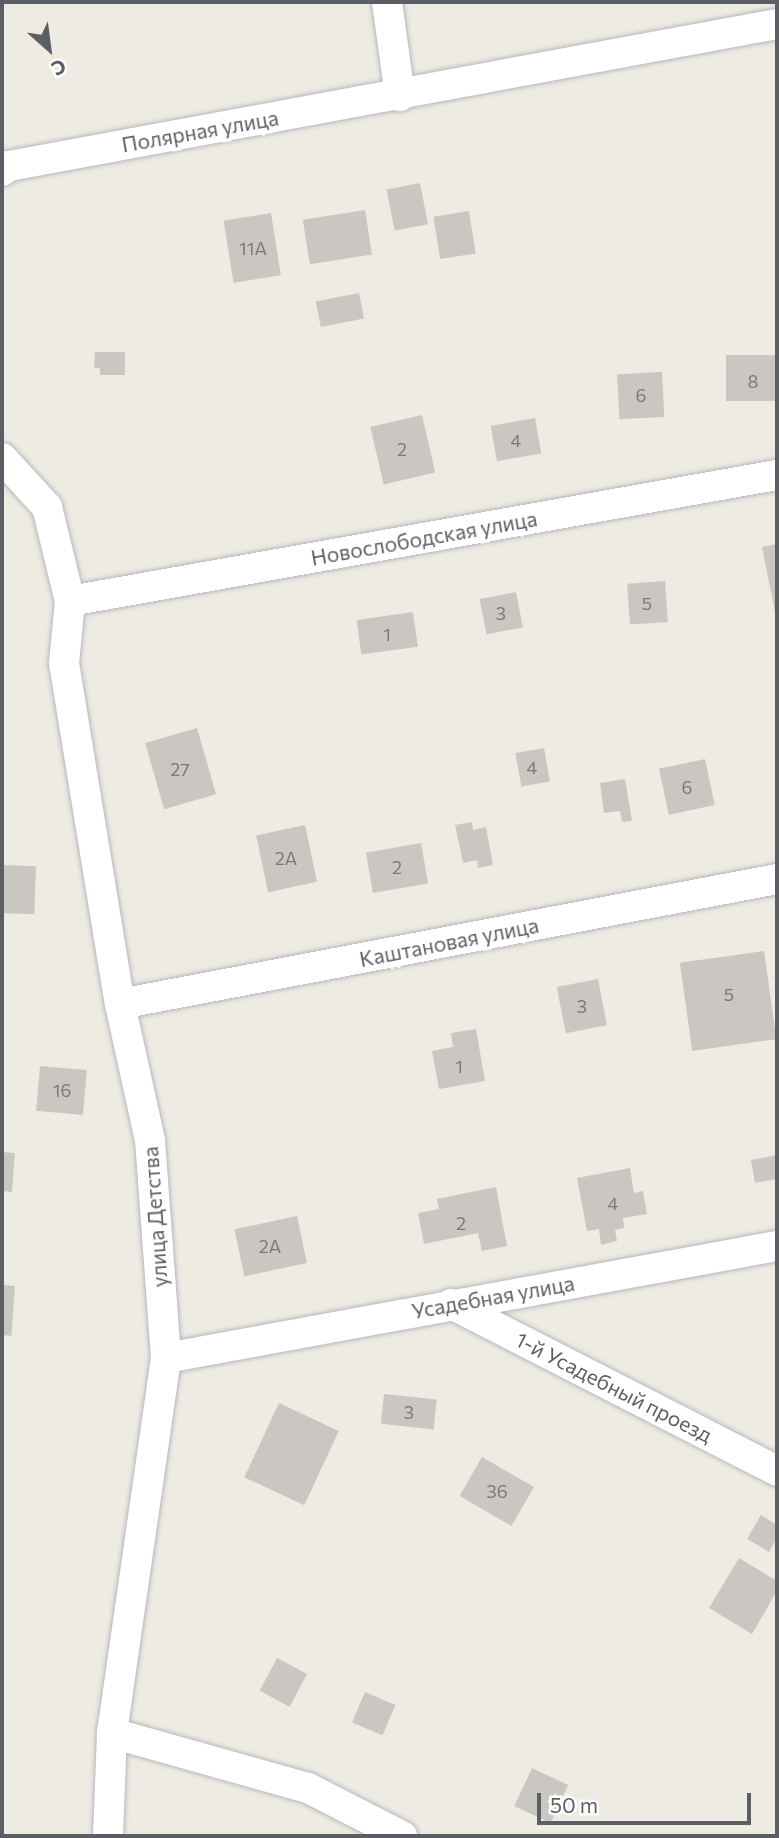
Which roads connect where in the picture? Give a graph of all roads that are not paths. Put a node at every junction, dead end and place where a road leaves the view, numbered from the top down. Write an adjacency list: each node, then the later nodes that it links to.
1 (387, 2): 3 (street)
2 (777, 24): 3 (street, Полярная улица)
3 (400, 96): 4 (street, Полярная улица)
4 (2, 171)
5 (2, 458): 7 (street)
6 (777, 475): 7 (street, Новослободская улица)
7 (71, 601): 9 (street, улица Детства)
8 (777, 879): 9 (street, Каштановая улица)
9 (120, 1004): 12 (street, улица Детства)
10 (777, 1246): 11 (street, Усадебная улица)
11 (451, 1304): 12 (street, Усадебная улица); 13 (street, 1-й Усадебный проезд)
12 (166, 1358): 14 (street, улица Детства)
13 (777, 1471)
14 (113, 1733): 15 (street, улица Детства); 16 (street)
15 (108, 1836)
16 (402, 1836)

